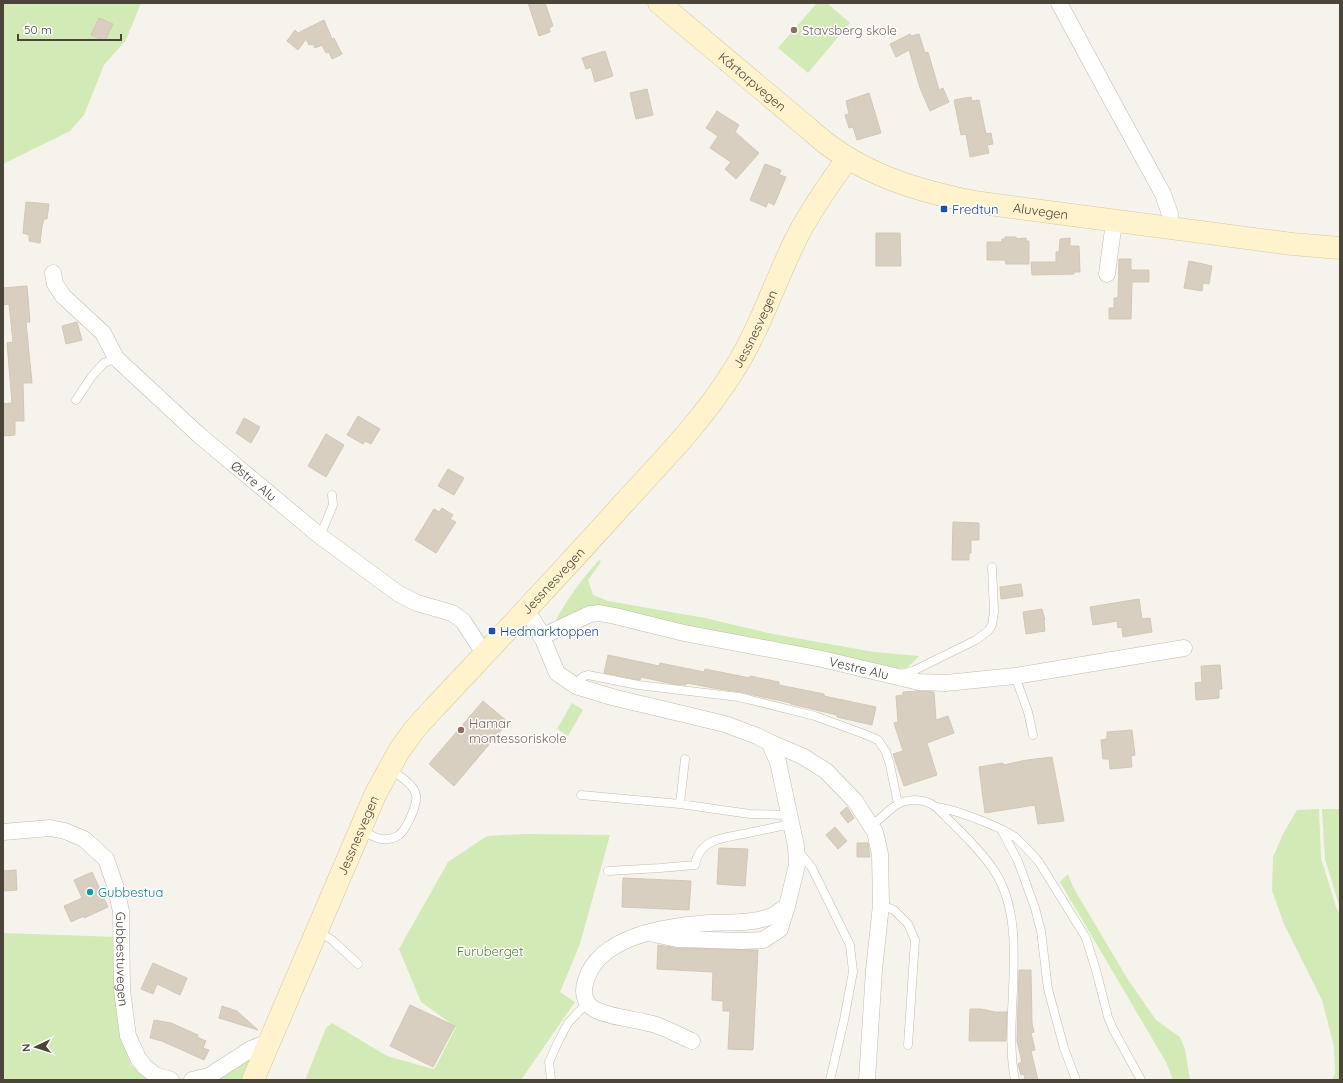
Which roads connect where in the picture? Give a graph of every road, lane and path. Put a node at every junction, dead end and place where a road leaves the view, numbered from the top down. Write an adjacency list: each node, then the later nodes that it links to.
1 (659, 3): 3 (main road, Kårtorpvegen)
2 (1059, 3): 5 (street)
3 (847, 159): 4 (main road, Aluvegen); 14 (main road, Jessnesvegen)
4 (1114, 222): 5 (main road, Aluvegen); 8 (street)
5 (1169, 228): 6 (main road, Aluvegen)
6 (1340, 248)
7 (54, 273): 9 (street, Østre Alu)
8 (1107, 274)
9 (116, 358): 10 (lane); 12 (street, Østre Alu)
10 (76, 400)
11 (332, 495): 12 (lane)
12 (320, 536): 17 (street, Østre Alu)
13 (992, 567): 18 (lane)
14 (524, 611): 15 (street); 17 (main road, Jessnesvegen)
15 (541, 637): 18 (street, Vestre Alu); 20 (street)
16 (1184, 648): 19 (street, Vestre Alu)
17 (485, 653): 24 (main road, Jessnesvegen)
18 (896, 676): 19 (street, Vestre Alu)
19 (1015, 676): 21 (lane)
20 (576, 686): 22 (street); 27 (lane)
21 (1033, 735)
22 (769, 742): 29 (street); 30 (street)
23 (685, 759): 26 (lane)
24 (388, 770): 31 (main road, Jessnesvegen); 31 (lane)
25 (581, 795): 26 (lane)
26 (680, 804): 29 (lane)
27 (898, 804): 28 (lane); 30 (lane)
28 (936, 806): 32 (lane); 51 (lane)
29 (790, 819): 34 (street); 35 (lane)
30 (871, 825): 36 (street)
31 (360, 830): 38 (main road, Jessnesvegen)
32 (1001, 830): 52 (lane); 53 (lane)
33 (3, 832): 45 (street, Gubbestuvegen)
34 (796, 846): 37 (street); 49 (lane)
35 (608, 871)
36 (881, 905): 43 (lane); 50 (street)
37 (787, 906): 39 (street); 39 (street)
38 (318, 930): 40 (lane); 44 (main road, Jessnesvegen)
39 (647, 932): 41 (street)
40 (358, 964)
41 (587, 1003): 42 (street); 48 (lane)
42 (692, 1041)
43 (908, 1045)
44 (267, 1048): 46 (street); 47 (main road, Jessnesvegen)
45 (171, 1080)
46 (192, 1080)
47 (253, 1080)
48 (551, 1080)
49 (830, 1080)
50 (867, 1080)
51 (1015, 1080)
52 (1076, 1080)
53 (1141, 1080)

